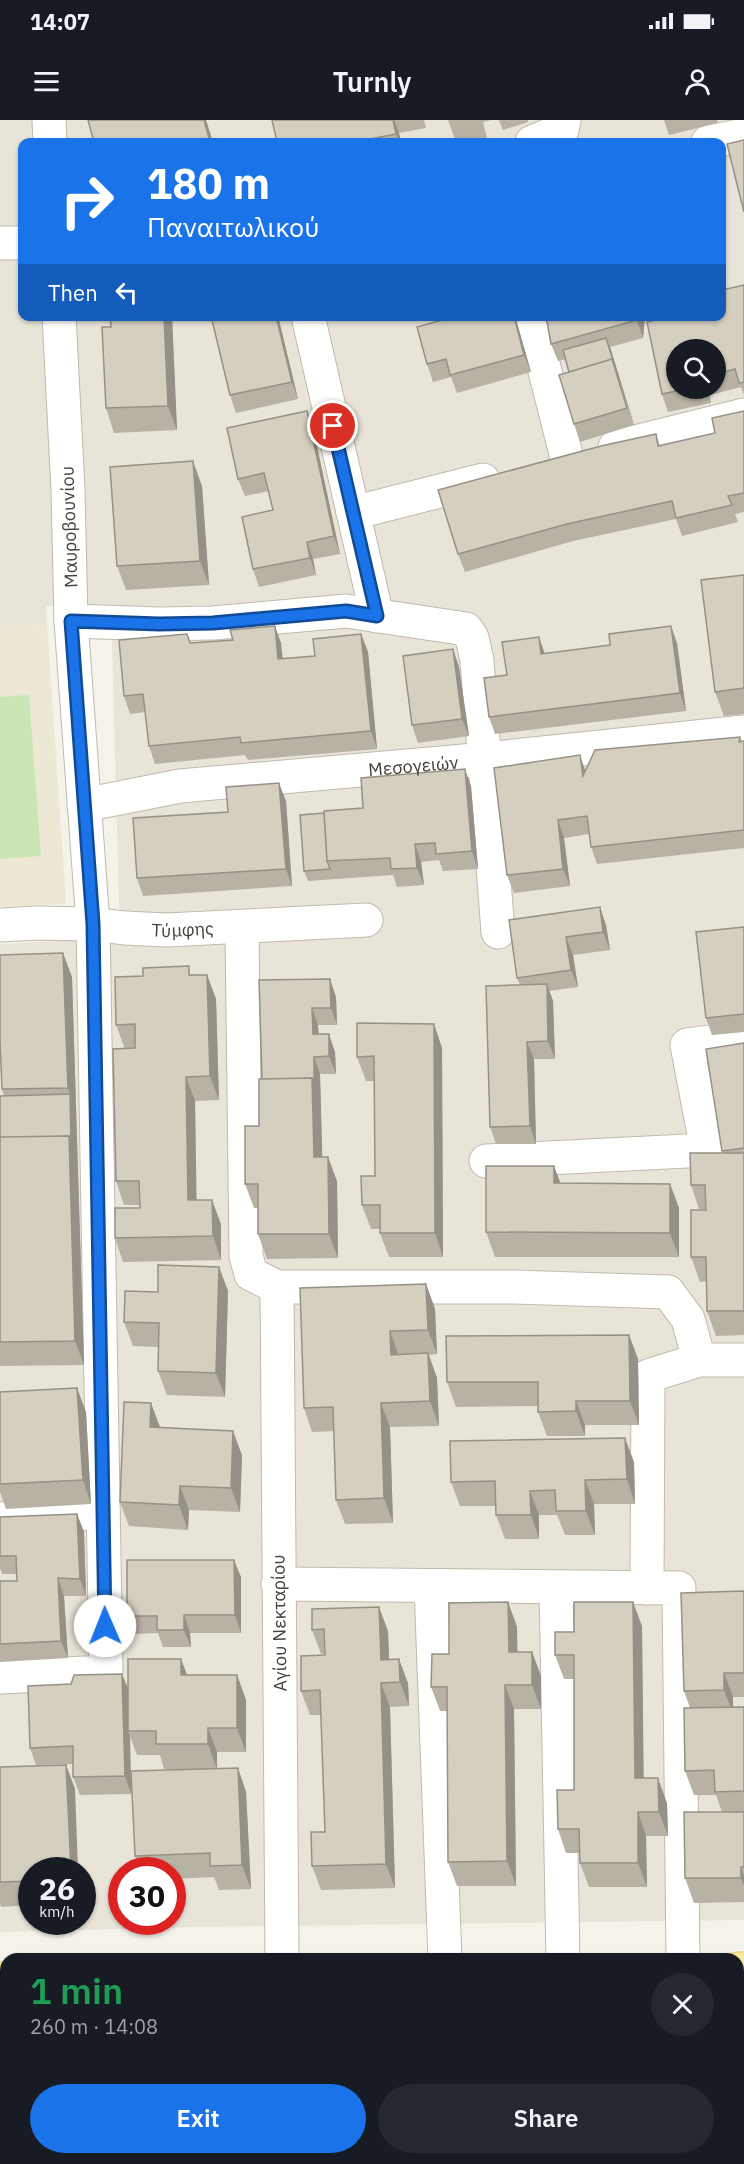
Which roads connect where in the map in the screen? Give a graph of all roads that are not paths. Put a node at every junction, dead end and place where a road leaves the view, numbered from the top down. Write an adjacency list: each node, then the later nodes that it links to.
1 (49, 120): 4 (street)
2 (564, 120): 5 (street)
3 (744, 135): 6 (street)
4 (50, 138)
5 (542, 138)
6 (726, 138)
7 (0, 243): 8 (street)
8 (18, 243)
9 (59, 321): 16 (street, Μαυροβουνίου)
10 (309, 321): 14 (street)
11 (532, 321): 13 (street)
12 (744, 415): 13 (street)
13 (567, 458): 14 (street)
14 (353, 513): 15 (street)
15 (377, 616): 16 (street); 18 (street)
16 (71, 621): 19 (street, Μαυροβουνίου)
17 (744, 732): 18 (street, Μεσογειών)
18 (486, 759): 19 (street, Μεσογειών); 24 (street)
19 (84, 805): 21 (street, Μαυροβουνίου)
20 (366, 920): 23 (street, Τύμφης)
21 (93, 924): 22 (street, Τύμφης); 23 (street, Τύμφης); 30 (street, Μαυροβουνίου)
22 (0, 925)
23 (242, 927): 27 (street)
24 (498, 932)
25 (744, 1038): 26 (street)
26 (486, 1161)
27 (277, 1287): 28 (street); 32 (street, Αγίου Νεκταρίου)
28 (699, 1360): 29 (street); 35 (street)
29 (744, 1360)
30 (103, 1512): 31 (street); 36 (street, Μαυροβουνίου)
31 (0, 1519)
32 (278, 1584): 33 (street); 37 (street, Αγίου Νεκταρίου)
33 (430, 1586): 34 (street); 38 (street)
34 (556, 1588): 35 (street); 39 (street)
35 (647, 1588): 40 (street)
36 (0, 1677)
37 (282, 1953)
38 (445, 1953)
39 (563, 1953)
40 (683, 1953)

